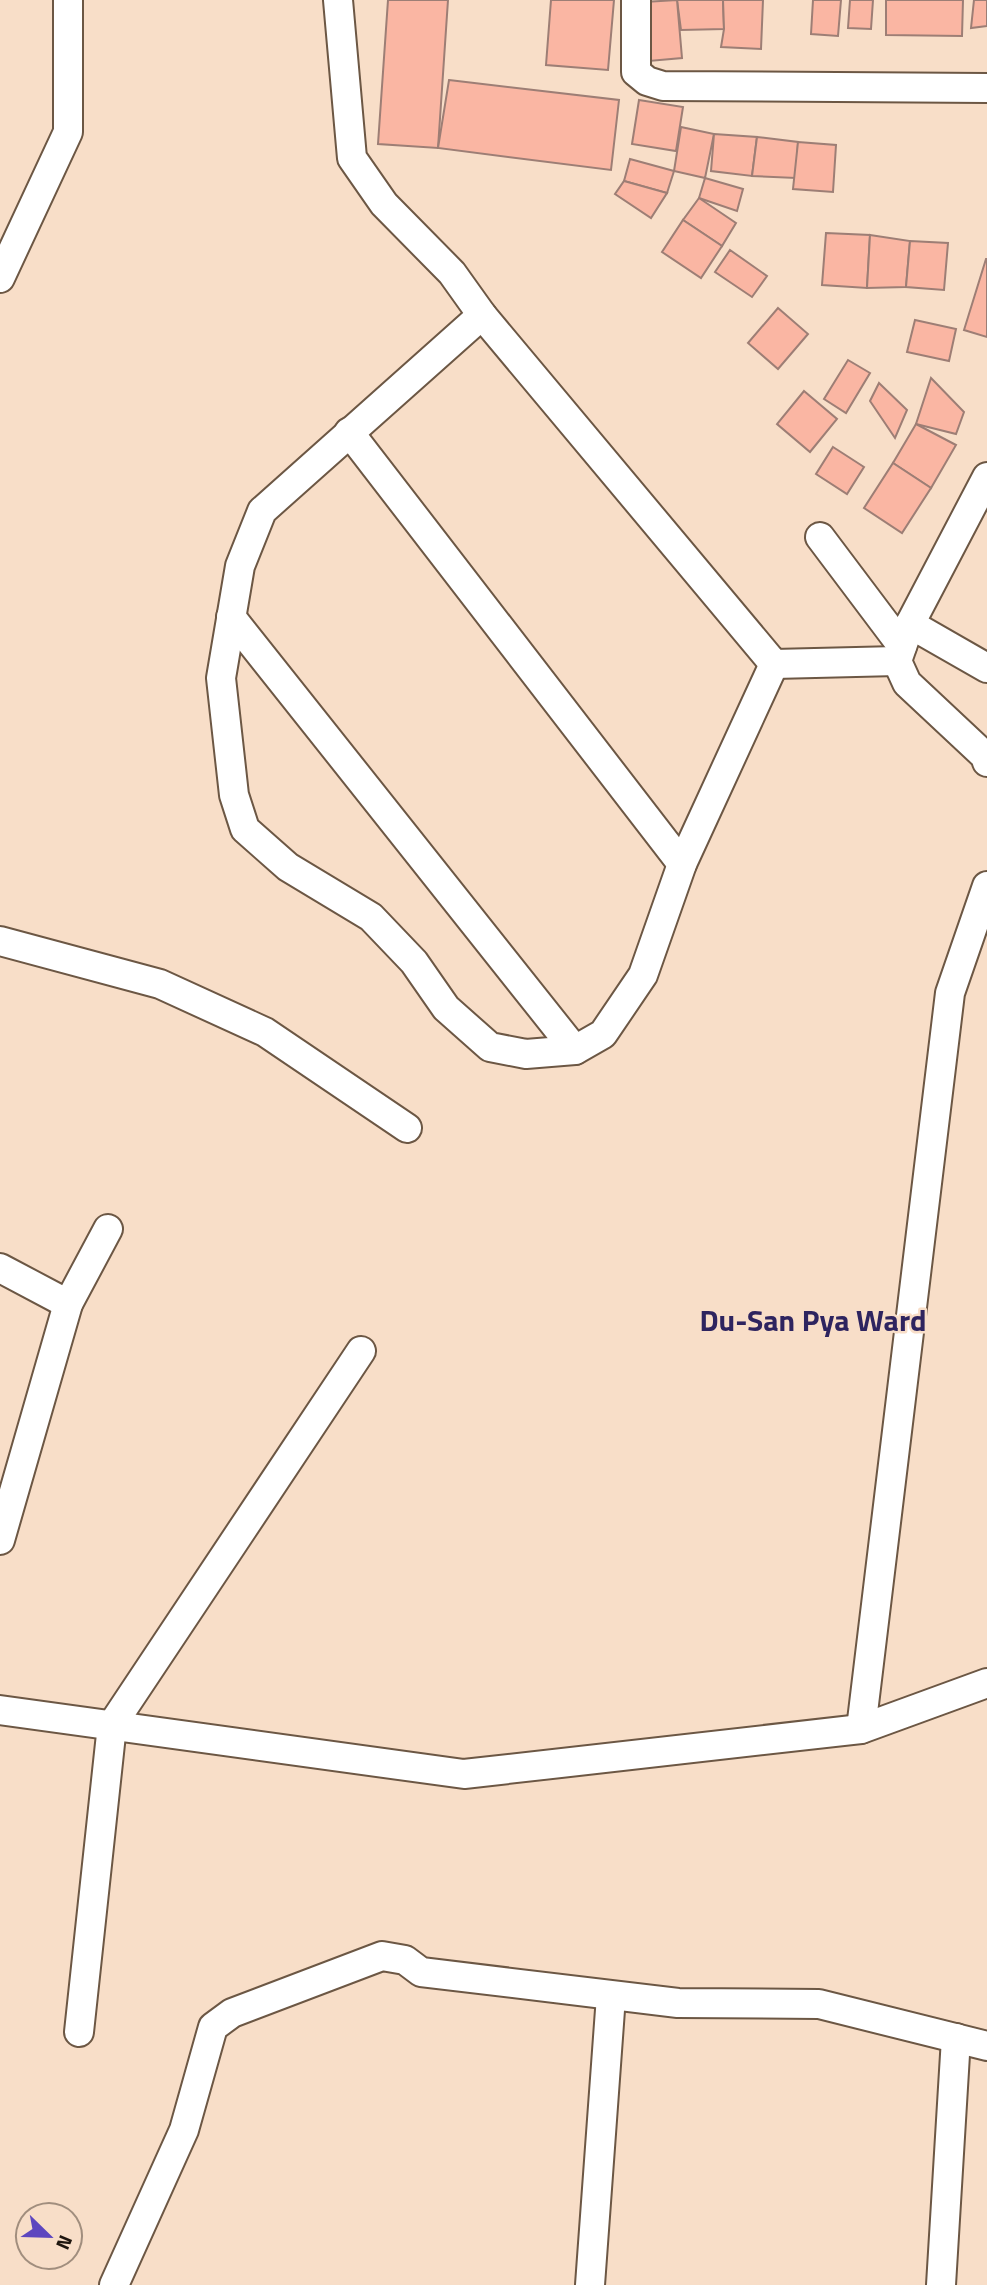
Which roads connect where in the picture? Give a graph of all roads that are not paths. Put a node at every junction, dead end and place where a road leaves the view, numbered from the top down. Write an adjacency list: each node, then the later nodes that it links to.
1 (68, 0): 5 (street)
2 (338, 0): 6 (street)
3 (636, 0): 4 (street)
4 (987, 88)
5 (0, 278)
6 (482, 315): 7 (street); 12 (street)
7 (349, 432): 10 (street); 15 (street)
8 (987, 477): 11 (street)
9 (820, 537): 11 (street)
10 (231, 617): 18 (street); 18 (street)
11 (903, 644): 12 (street); 13 (street); 14 (street)
12 (774, 664): 15 (street)
13 (987, 668)
14 (987, 762)
15 (682, 864): 18 (street)
16 (987, 886): 28 (street)
17 (0, 940): 19 (street)
18 (575, 1050)
19 (407, 1128)
20 (108, 1229): 22 (street)
21 (0, 1268): 22 (street)
22 (68, 1304): 24 (street)
23 (361, 1351): 27 (street)
24 (0, 1540)
25 (987, 1682): 28 (street)
26 (0, 1710): 27 (street)
27 (112, 1725): 28 (street); 30 (street)
28 (861, 1729)
29 (611, 1996): 31 (street); 33 (street); 34 (street)
30 (79, 2032)
31 (956, 2038): 32 (street); 35 (street)
32 (987, 2046)
33 (114, 2285)
34 (590, 2285)
35 (941, 2285)

